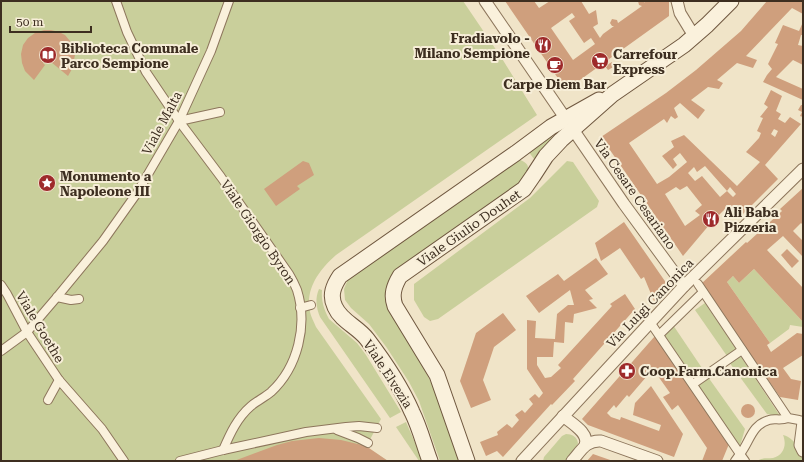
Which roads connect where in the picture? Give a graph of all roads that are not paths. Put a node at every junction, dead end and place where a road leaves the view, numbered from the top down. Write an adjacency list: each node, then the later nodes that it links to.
1 (116, 1): 8 (street, Viale Giorgio Byron)
2 (229, 1): 8 (street, Viale Malta)
3 (485, 1): 9 (street, Via Cesare Cesariano)
4 (677, 1): 6 (street)
5 (731, 1): 6 (main road)
6 (694, 36): 9 (main road)
7 (220, 112): 8 (street)
8 (179, 122): 17 (street, Viale Malta); 20 (street, Viale Giorgio Byron)
9 (569, 124): 10 (main road); 12 (main road, Viale Giulio Douhet); 15 (street, Via Cesare Cesariano)
10 (516, 153): 12 (main road); 42 (main road, Viale Elvezia)
11 (803, 169): 15 (street, Via Luigi Canonica)
12 (534, 176): 43 (main road, Viale Giulio Douhet)
13 (698, 284): 16 (street)
14 (1, 286): 22 (street, Viale Goethe)
15 (684, 286): 21 (street, Via Luigi Canonica)
16 (703, 292): 23 (street); 24 (street)
17 (57, 297): 18 (street); 22 (street, Viale Malta)
18 (79, 299)
19 (311, 305): 20 (street)
20 (300, 308): 37 (street, Viale Giorgio Byron)
21 (650, 322): 23 (street); 29 (street, Via Luigi Canonica)
22 (27, 332): 25 (street, Viale Malta); 26 (street, Viale Goethe)
23 (660, 334): 27 (street)
24 (742, 350): 27 (street); 30 (street)
25 (1, 351)
26 (59, 380): 28 (street, Viale Goethe); 40 (street, Viale Goethe)
27 (693, 384): 38 (street)
28 (48, 400)
29 (563, 416): 35 (street); 39 (street, Via Luigi Canonica)
30 (788, 418): 31 (street); 38 (street)
31 (801, 421): 36 (street)
32 (376, 428): 33 (street)
33 (334, 429): 34 (street); 37 (street)
34 (368, 443)
35 (585, 445): 44 (street); 45 (street)
36 (801, 448)
37 (223, 450): 41 (street)
38 (743, 457): 46 (street)
39 (525, 460)
40 (124, 461)
41 (180, 461)
42 (430, 461)
43 (467, 461)
44 (572, 461)
45 (657, 461)
46 (735, 461)

